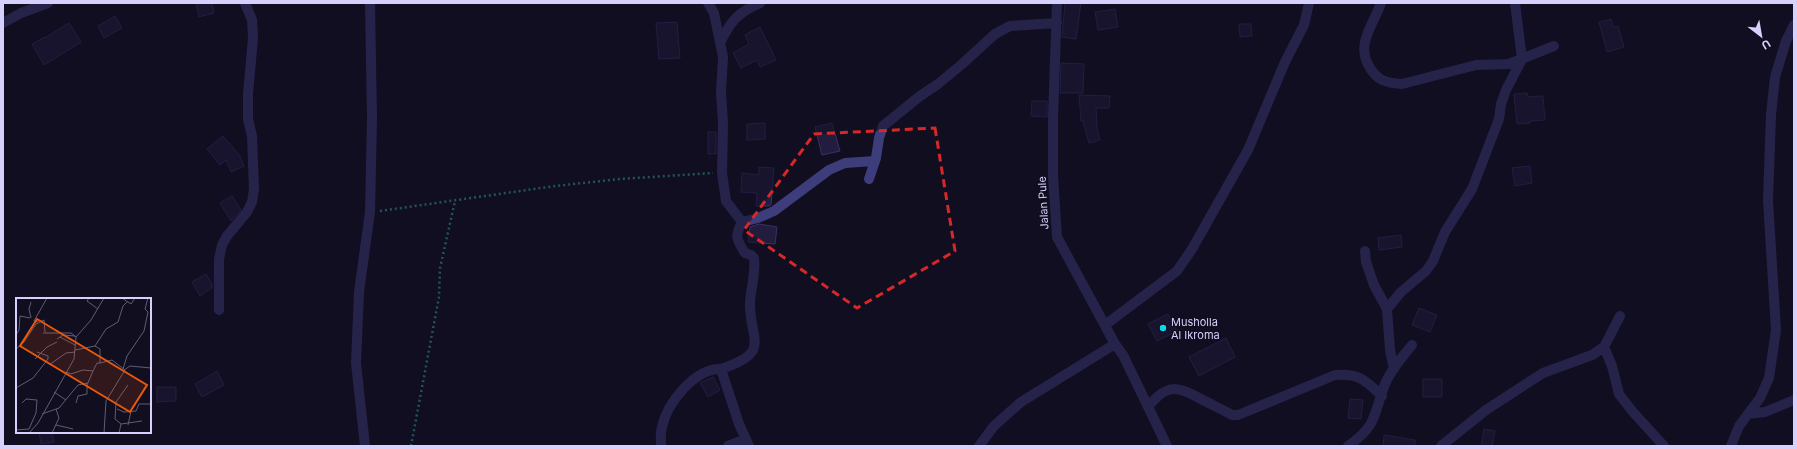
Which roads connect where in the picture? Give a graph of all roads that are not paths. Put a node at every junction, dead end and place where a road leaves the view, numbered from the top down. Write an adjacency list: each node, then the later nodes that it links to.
1 (48, 3): 10 (street)
2 (245, 3): 21 (street)
3 (370, 3): 34 (street)
4 (708, 3): 13 (street)
5 (760, 3): 13 (street)
6 (1057, 3): 11 (street, Jalan Pule)
7 (1310, 3): 23 (street)
8 (1381, 3): 15 (street)
9 (1515, 3): 15 (street)
10 (3, 23)
11 (1057, 23): 16 (street); 23 (street, Jalan Pule)
12 (1794, 25): 32 (street)
13 (720, 43): 18 (street)
14 (1554, 46): 15 (street)
15 (1522, 59): 20 (street)
16 (875, 161): 17 (street); 18 (street)
17 (869, 179)
18 (742, 222): 27 (street)
19 (1365, 251): 20 (street)
20 (1387, 309): 28 (street)
21 (220, 310)
22 (1620, 316): 26 (street)
23 (1105, 326): 24 (street, Jalan Pule)
24 (1115, 344): 31 (street, Jalan Pule); 37 (street)
25 (1412, 345): 28 (street)
26 (1604, 347): 40 (street); 41 (street)
27 (721, 369): 33 (street); 35 (street)
28 (1394, 369): 29 (street)
29 (1382, 396): 31 (street); 39 (street)
30 (1794, 400): 32 (street)
31 (1148, 407): 38 (street, Jalan Pule)
32 (1748, 414): 42 (street)
33 (748, 442): 36 (street)
34 (365, 446)
35 (661, 446)
36 (728, 446)
37 (979, 446)
38 (1168, 446)
39 (1348, 446)
40 (1442, 446)
41 (1664, 446)
42 (1730, 446)

